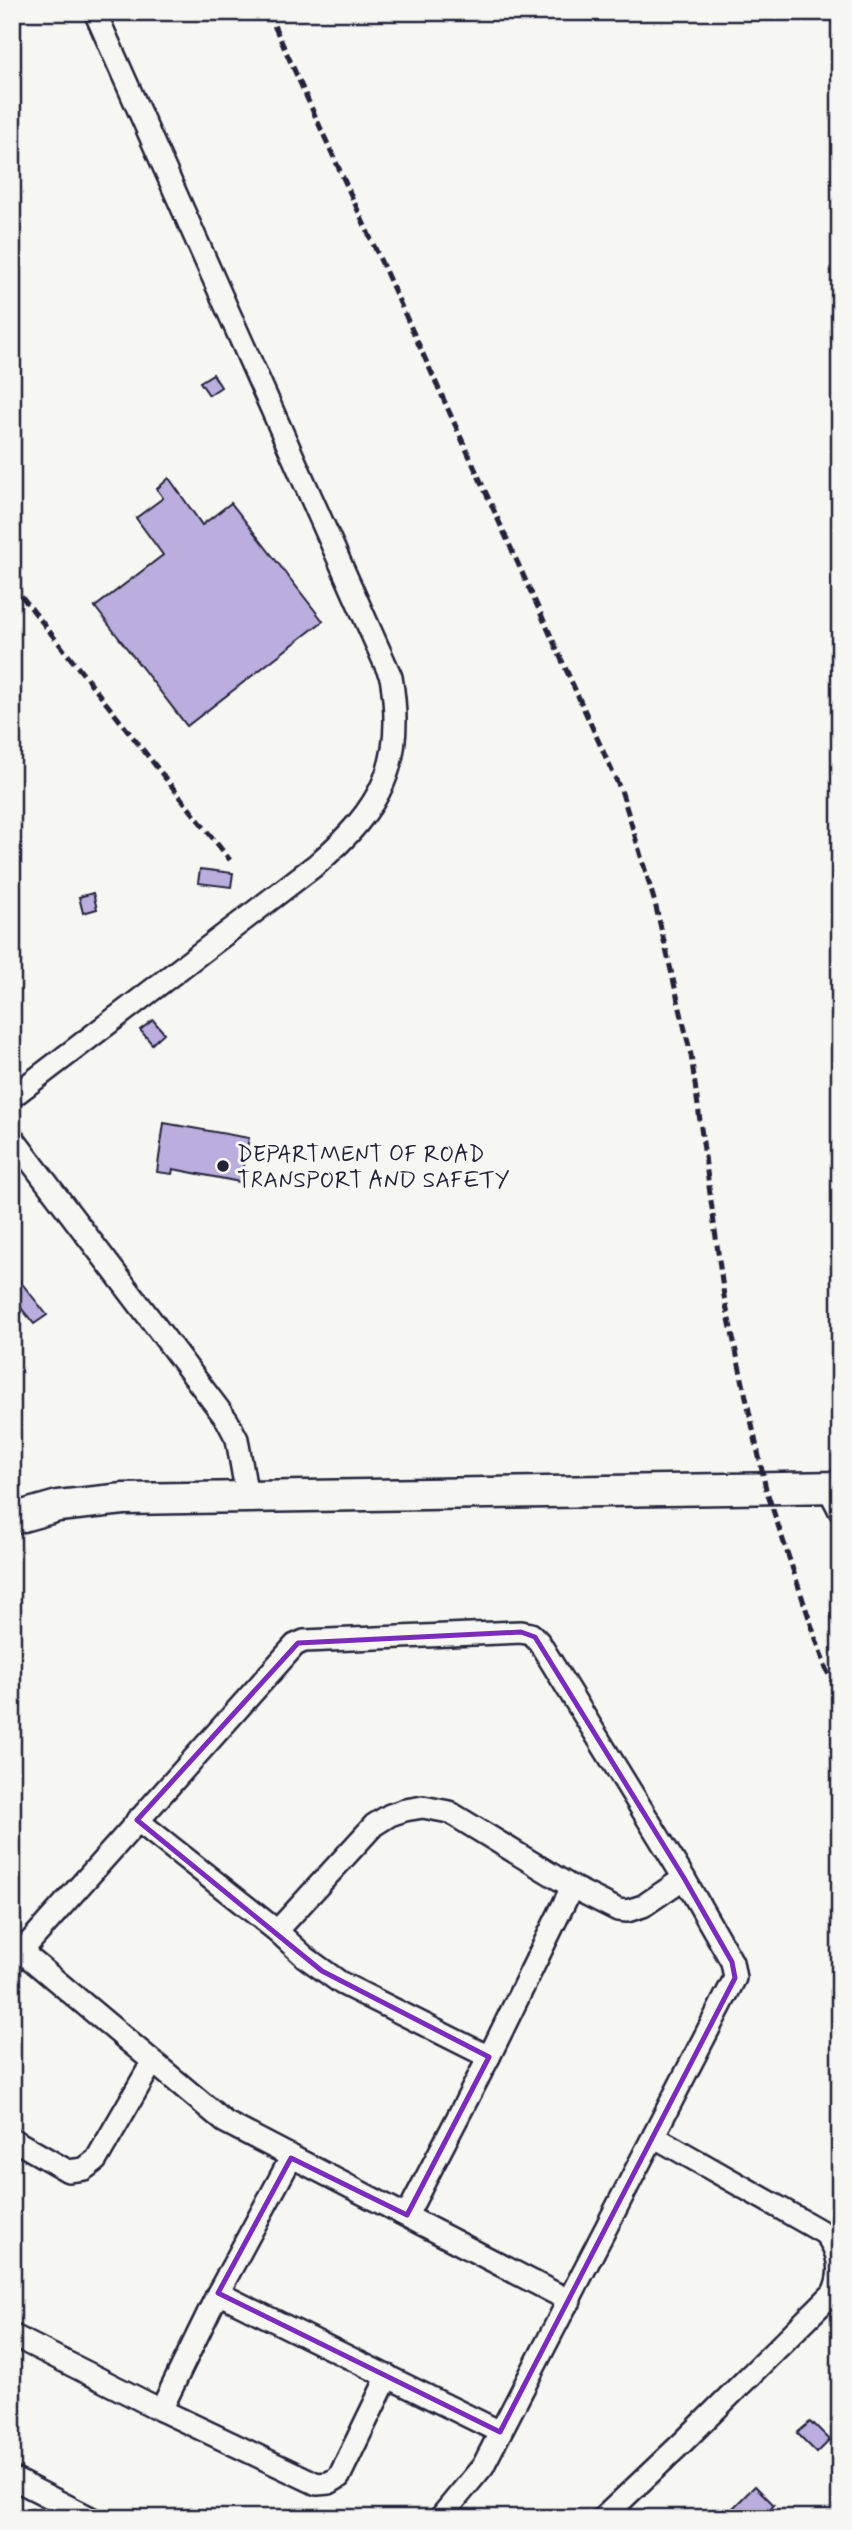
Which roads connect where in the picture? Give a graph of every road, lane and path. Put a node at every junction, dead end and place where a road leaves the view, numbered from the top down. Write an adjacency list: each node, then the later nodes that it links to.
1 (95, 12): 2 (street)
2 (12, 1097)
3 (12, 1137): 4 (street)
4 (247, 1496): 5 (street); 6 (street)
5 (836, 1496)
6 (12, 1519)
7 (137, 1820): 8 (street); 10 (street); 11 (street)
8 (684, 1878): 9 (street); 14 (street)
9 (572, 1888): 10 (street); 12 (street)
10 (277, 1931): 12 (street)
11 (17, 1957): 13 (street)
12 (489, 2057): 17 (street)
13 (152, 2063): 15 (street); 16 (street)
14 (655, 2137): 19 (street); 27 (street)
15 (12, 2138)
16 (290, 2158): 17 (street); 18 (street)
17 (407, 2215): 19 (street)
18 (218, 2293): 21 (street); 22 (street)
19 (570, 2301): 23 (street)
20 (12, 2335): 22 (street)
21 (388, 2376): 22 (street); 23 (street)
22 (161, 2410)
23 (500, 2432): 26 (street)
24 (12, 2478): 25 (street)
25 (91, 2518)
26 (440, 2518)
27 (603, 2518)

